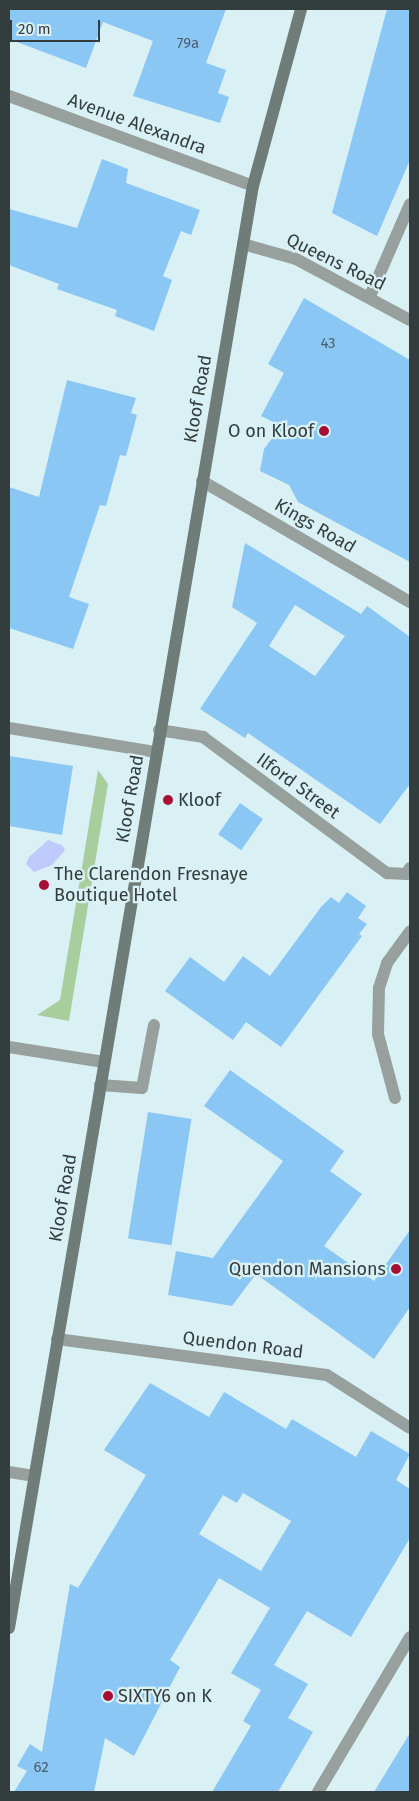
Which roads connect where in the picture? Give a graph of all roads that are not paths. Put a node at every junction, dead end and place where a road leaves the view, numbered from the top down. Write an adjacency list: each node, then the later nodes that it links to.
1 (301, 9): 3 (main road, Kloof Road)
2 (9, 96): 3 (street, Avenue Alexandra)
3 (252, 186): 5 (main road, Kloof Road)
4 (410, 204): 6 (street)
5 (243, 244): 6 (street, Queens Road); 8 (main road, Kloof Road)
6 (370, 296): 7 (street, Queens Road)
7 (410, 320)
8 (202, 480): 9 (street, Kings Road); 11 (main road, Kloof Road)
9 (410, 602)
10 (9, 728): 12 (street)
11 (160, 730): 12 (main road, Kloof Road); 13 (street, Ilford Street)
12 (156, 752): 17 (main road, Kloof Road)
13 (409, 873)
14 (410, 932): 19 (street)
15 (154, 1025): 18 (street)
16 (9, 1047): 17 (street)
17 (104, 1062): 18 (main road, Kloof Road)
18 (100, 1085): 20 (main road, Kloof Road)
19 (395, 1098)
20 (57, 1338): 21 (street, Quendon Road); 23 (main road, Kloof Road)
21 (410, 1428)
22 (9, 1472): 23 (street)
23 (34, 1476): 24 (main road, Kloof Road)
24 (9, 1628)
25 (410, 1637): 26 (street)
26 (318, 1792)

